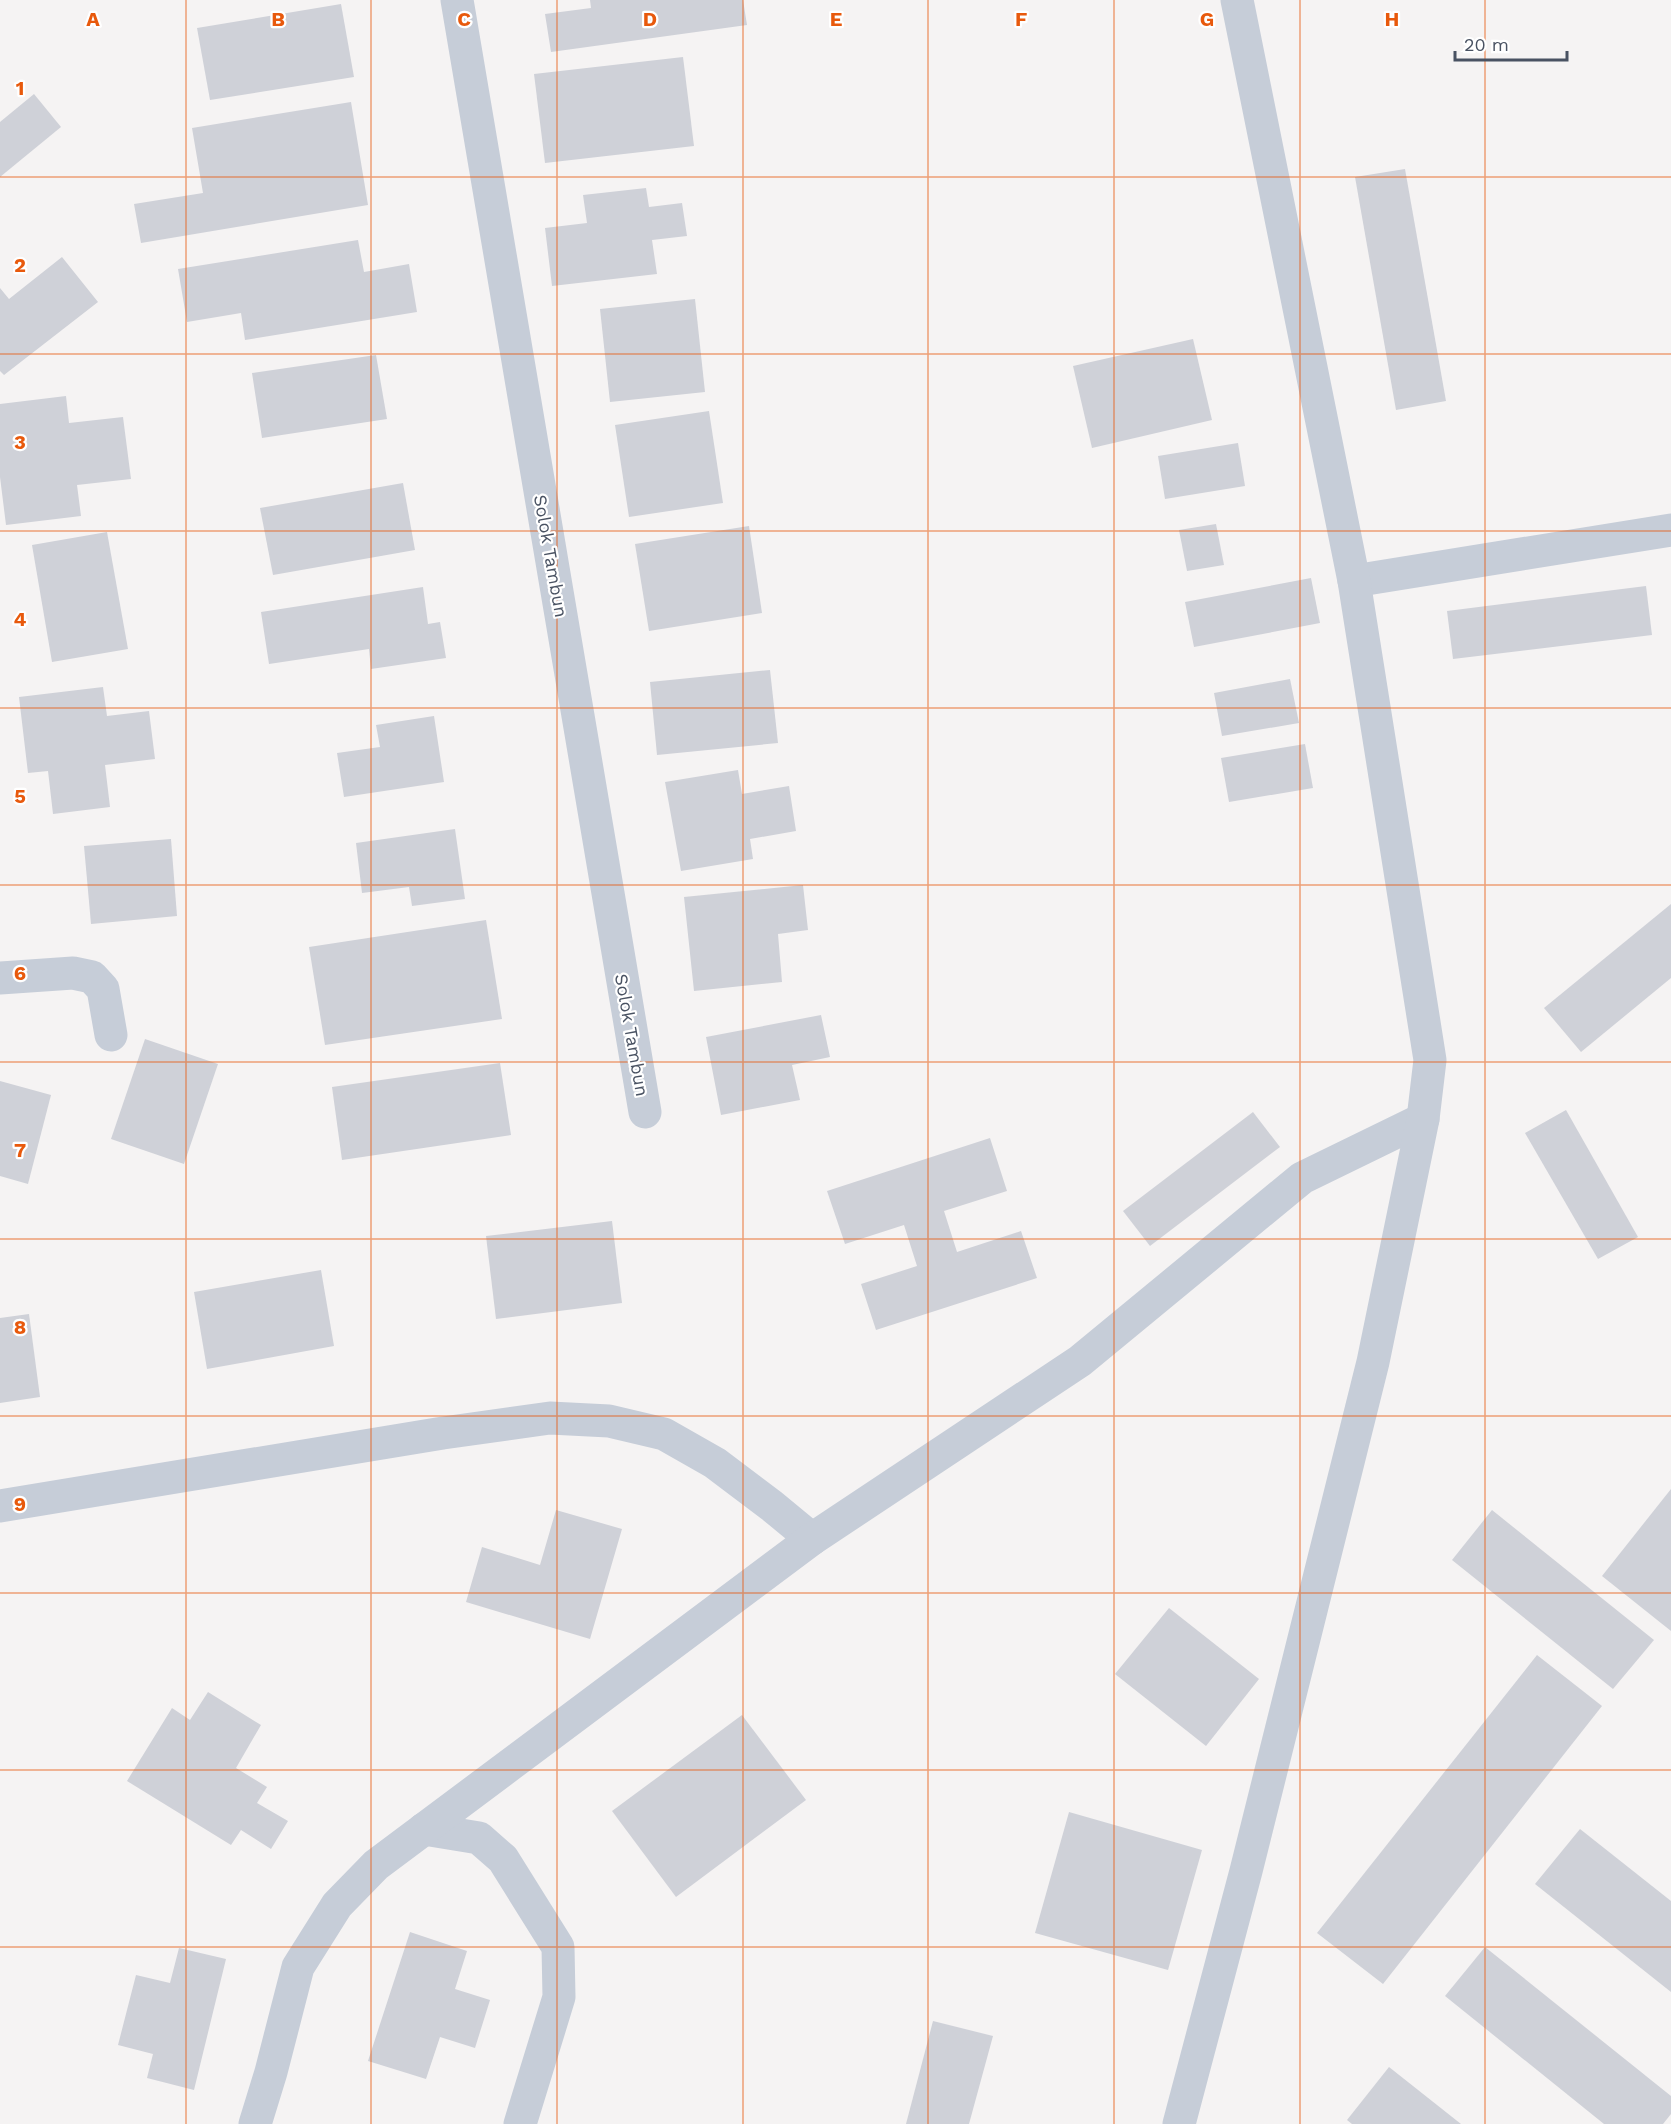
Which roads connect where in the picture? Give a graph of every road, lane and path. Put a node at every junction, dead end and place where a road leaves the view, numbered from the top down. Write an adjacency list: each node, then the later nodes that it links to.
1 (457, 0): 7 (street, Solok Tambun)
2 (1237, 0): 4 (street)
3 (1671, 530): 4 (street)
4 (1354, 581): 8 (street)
5 (0, 978): 6 (street)
6 (111, 1035)
7 (645, 1112)
8 (1423, 1119): 10 (street); 14 (street)
9 (0, 1506): 10 (street)
10 (812, 1539): 11 (street)
11 (424, 1829): 12 (street); 13 (street)
12 (255, 2124)
13 (520, 2124)
14 (1179, 2124)

